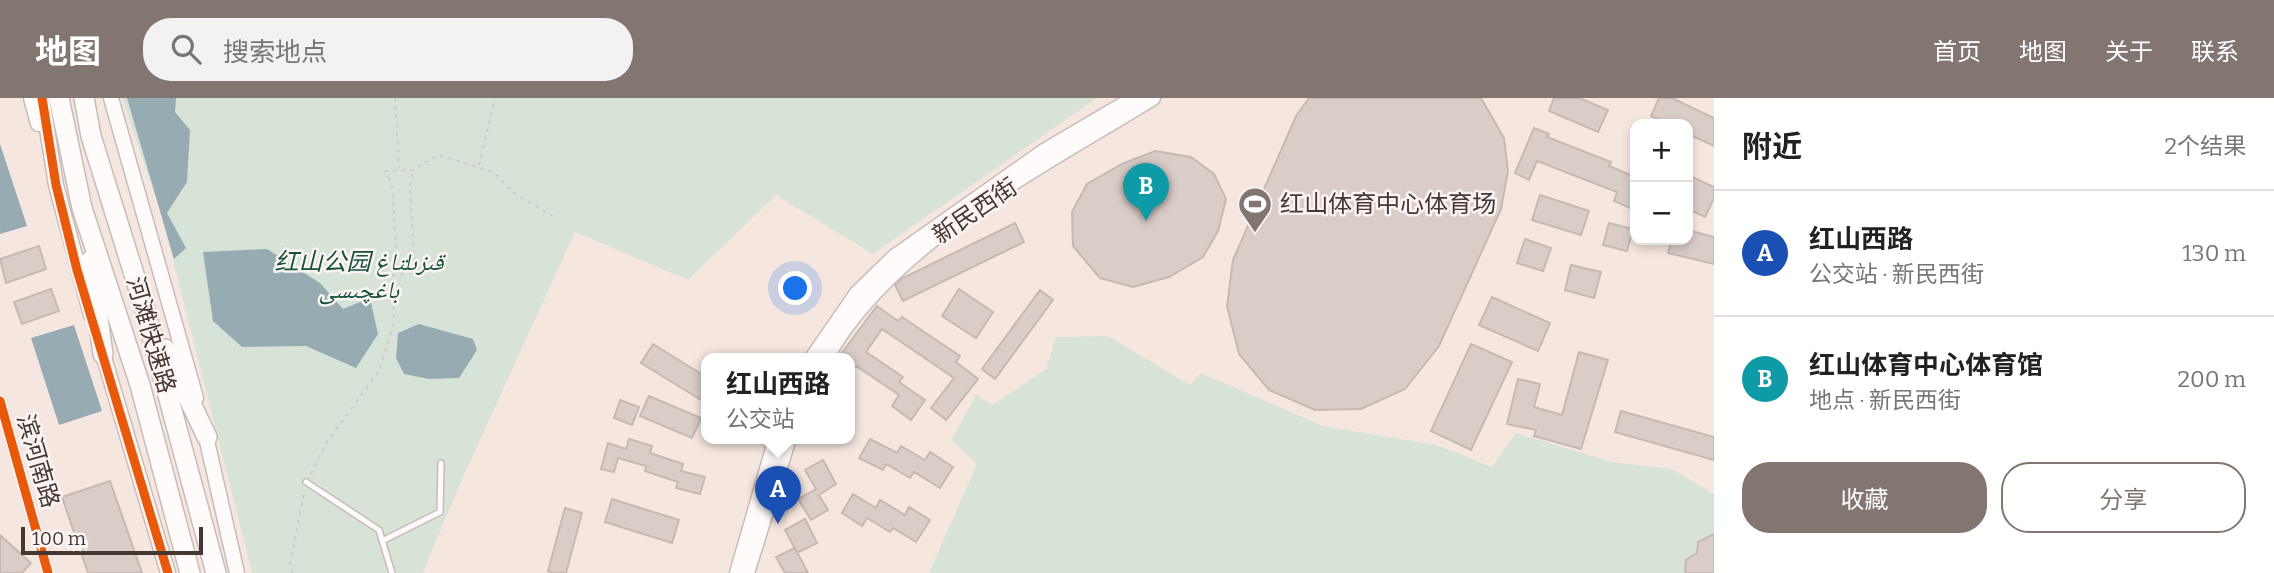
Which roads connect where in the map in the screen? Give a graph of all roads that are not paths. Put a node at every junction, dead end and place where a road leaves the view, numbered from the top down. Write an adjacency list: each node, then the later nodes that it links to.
1 (31, 98): 8 (main road)
2 (42, 98): 8 (main road)
3 (59, 98): 9 (highway, 河滩快速路)
4 (84, 98): 10 (highway, 河滩快速路)
5 (111, 98): 15 (main road)
6 (1135, 98): 11 (main road, 新民西街)
7 (1153, 98): 12 (main road, 新民西街)
8 (56, 185): 13 (main road)
9 (82, 208): 13 (highway); 23 (highway, 河滩快速路)
10 (143, 303): 15 (highway); 24 (highway, 河滩快速路)
11 (815, 353)
12 (830, 353)
13 (103, 354): 22 (main road)
14 (0, 401): 21 (street, 滨河南路)
15 (207, 437): 25 (main road)
16 (774, 444): 27 (main road)
17 (787, 444): 28 (main road)
18 (441, 463): 20 (lane)
19 (306, 482): 20 (lane)
20 (382, 541): 26 (lane)
21 (48, 573)
22 (168, 573)
23 (190, 573)
24 (216, 573)
25 (237, 573)
26 (392, 573)
27 (737, 573)
28 (747, 573)

